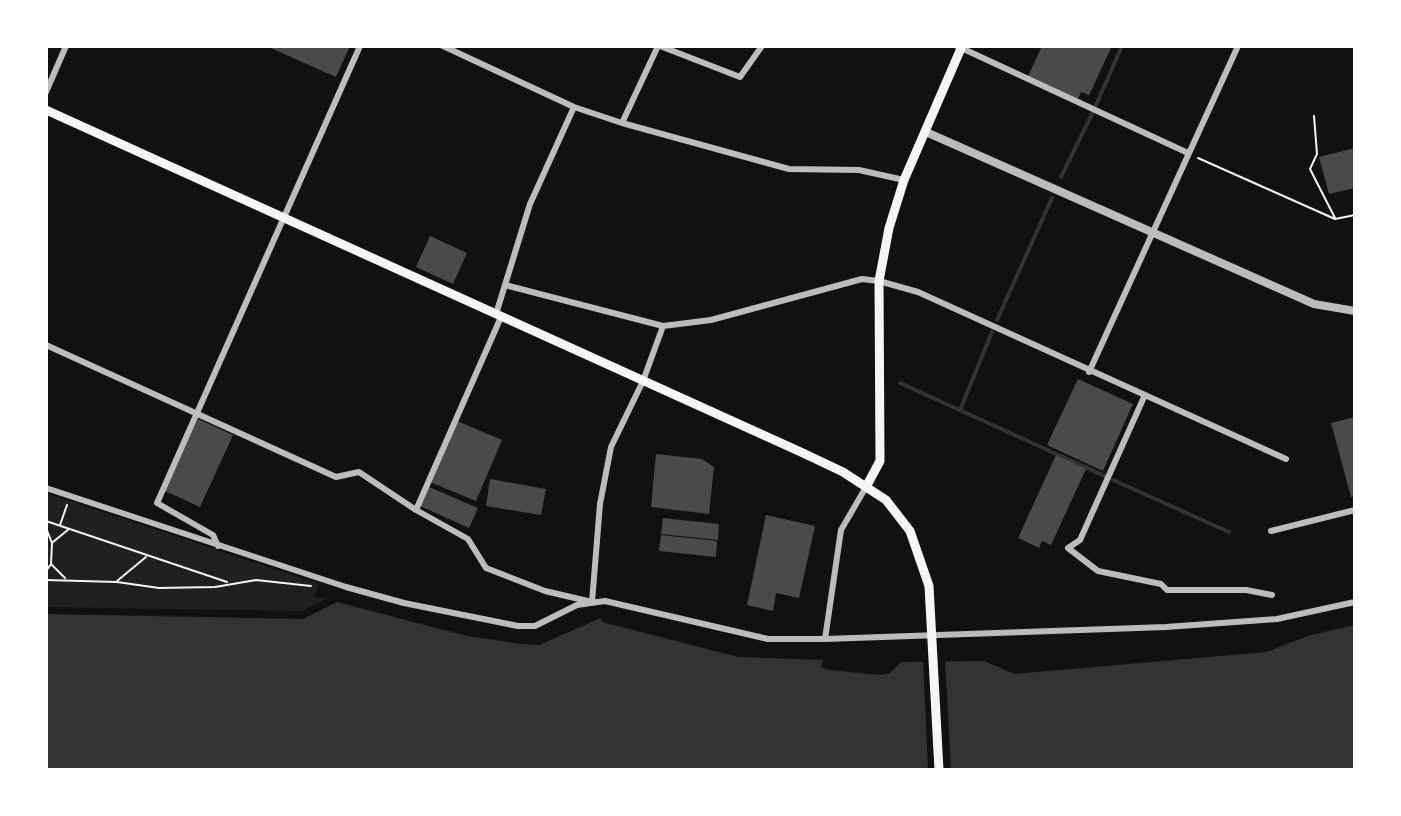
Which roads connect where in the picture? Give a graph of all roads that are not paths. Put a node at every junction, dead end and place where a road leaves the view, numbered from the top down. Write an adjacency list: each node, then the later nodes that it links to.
1 (66, 46): 8 (street)
2 (360, 46): 15 (street)
3 (443, 46): 9 (street)
4 (659, 46): 5 (street); 11 (street)
5 (762, 46)
6 (1238, 46): 13 (street)
7 (960, 47): 12 (main road); 13 (street)
8 (46, 92)
9 (574, 107): 11 (street); 18 (street)
10 (46, 110): 15 (main road)
11 (622, 123): 14 (street)
12 (926, 132): 14 (main road); 16 (street)
13 (1188, 153): 16 (street)
14 (904, 180): 17 (main road)
15 (287, 218): 20 (main road); 26 (street)
16 (1153, 235): 19 (street); 23 (street)
17 (879, 281): 21 (street); 23 (street); 28 (main road)
18 (505, 285): 20 (street); 21 (street)
19 (1355, 311)
20 (498, 316): 24 (main road); 30 (street)
21 (663, 326): 24 (street)
22 (46, 345): 26 (street)
23 (1089, 372): 25 (street)
24 (643, 381): 28 (main road); 35 (street)
25 (1144, 397): 27 (street); 34 (street)
26 (198, 412): 30 (street); 33 (street)
27 (1286, 459)
28 (866, 487): 37 (main road); 38 (street)
29 (46, 488): 33 (street)
30 (416, 510): 35 (street)
31 (1355, 510): 32 (street)
32 (1271, 531)
33 (218, 546): 35 (street)
34 (1272, 595)
35 (592, 602): 38 (street)
36 (1355, 602): 37 (street)
37 (933, 637): 38 (street); 39 (main road)
38 (825, 639)
39 (939, 770)

